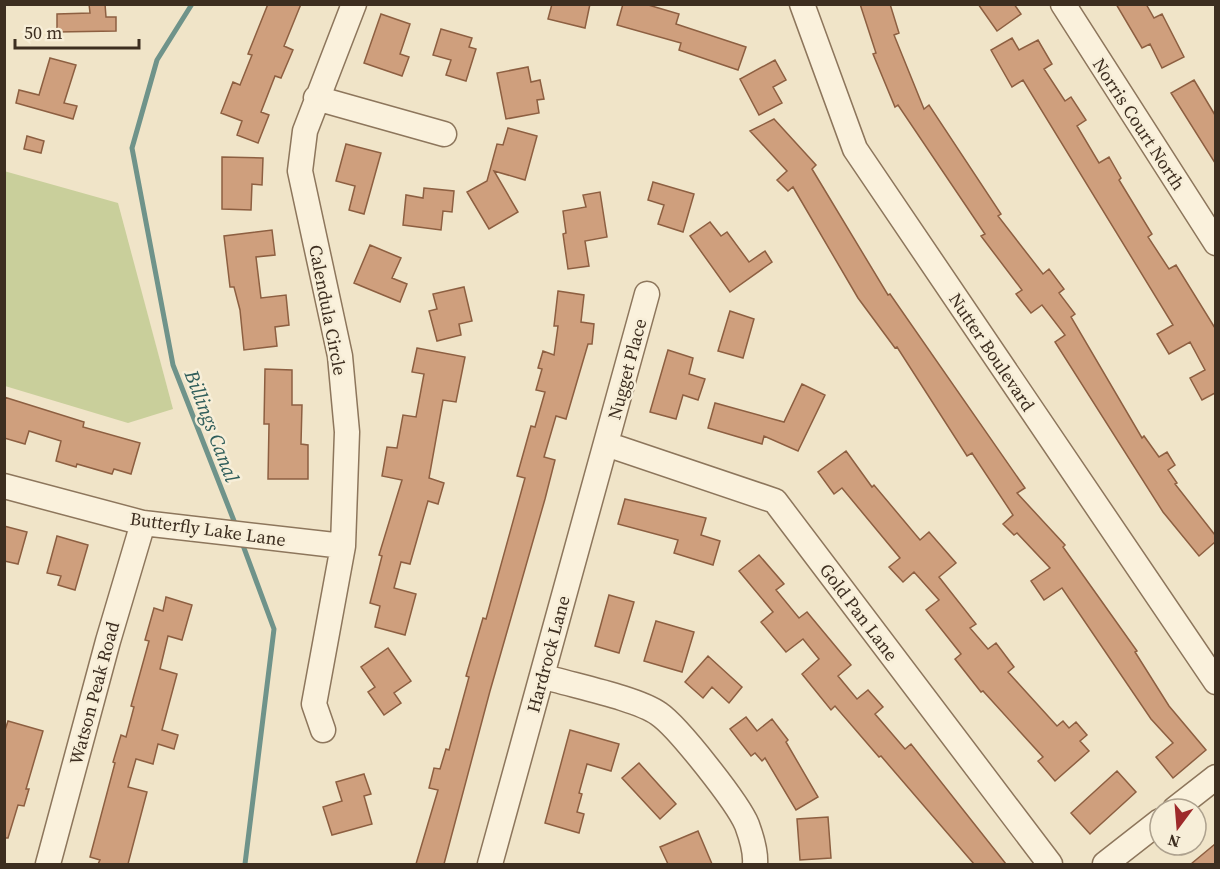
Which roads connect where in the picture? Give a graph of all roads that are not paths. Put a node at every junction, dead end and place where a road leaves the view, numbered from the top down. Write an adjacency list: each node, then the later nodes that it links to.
1 (354, 4): 4 (street, Calendula Circle)
2 (802, 4): 12 (street, Nutter Boulevard)
3 (1063, 4): 6 (street, Norris Court North)
4 (316, 98): 5 (street); 11 (street, Calendula Circle)
5 (444, 134)
6 (1215, 243)
7 (647, 294): 8 (street, Nugget Place)
8 (606, 444): 13 (street, Hardrock Lane); 21 (street, Gold Pan Lane)
9 (4, 486): 10 (street, Butterfly Lake Lane)
10 (143, 523): 11 (street, Butterfly Lake Lane); 18 (street, Watson Peak Road)
11 (343, 546): 14 (street, Calendula Circle)
12 (1212, 671)
13 (542, 676): 19 (street, Hardrock Lane); 20 (street)
14 (323, 730)
15 (1215, 777): 16 (street)
16 (1190, 797)
17 (1148, 830): 22 (street)
18 (48, 864)
19 (490, 864)
20 (755, 864)
21 (1050, 864)
22 (1105, 864)

